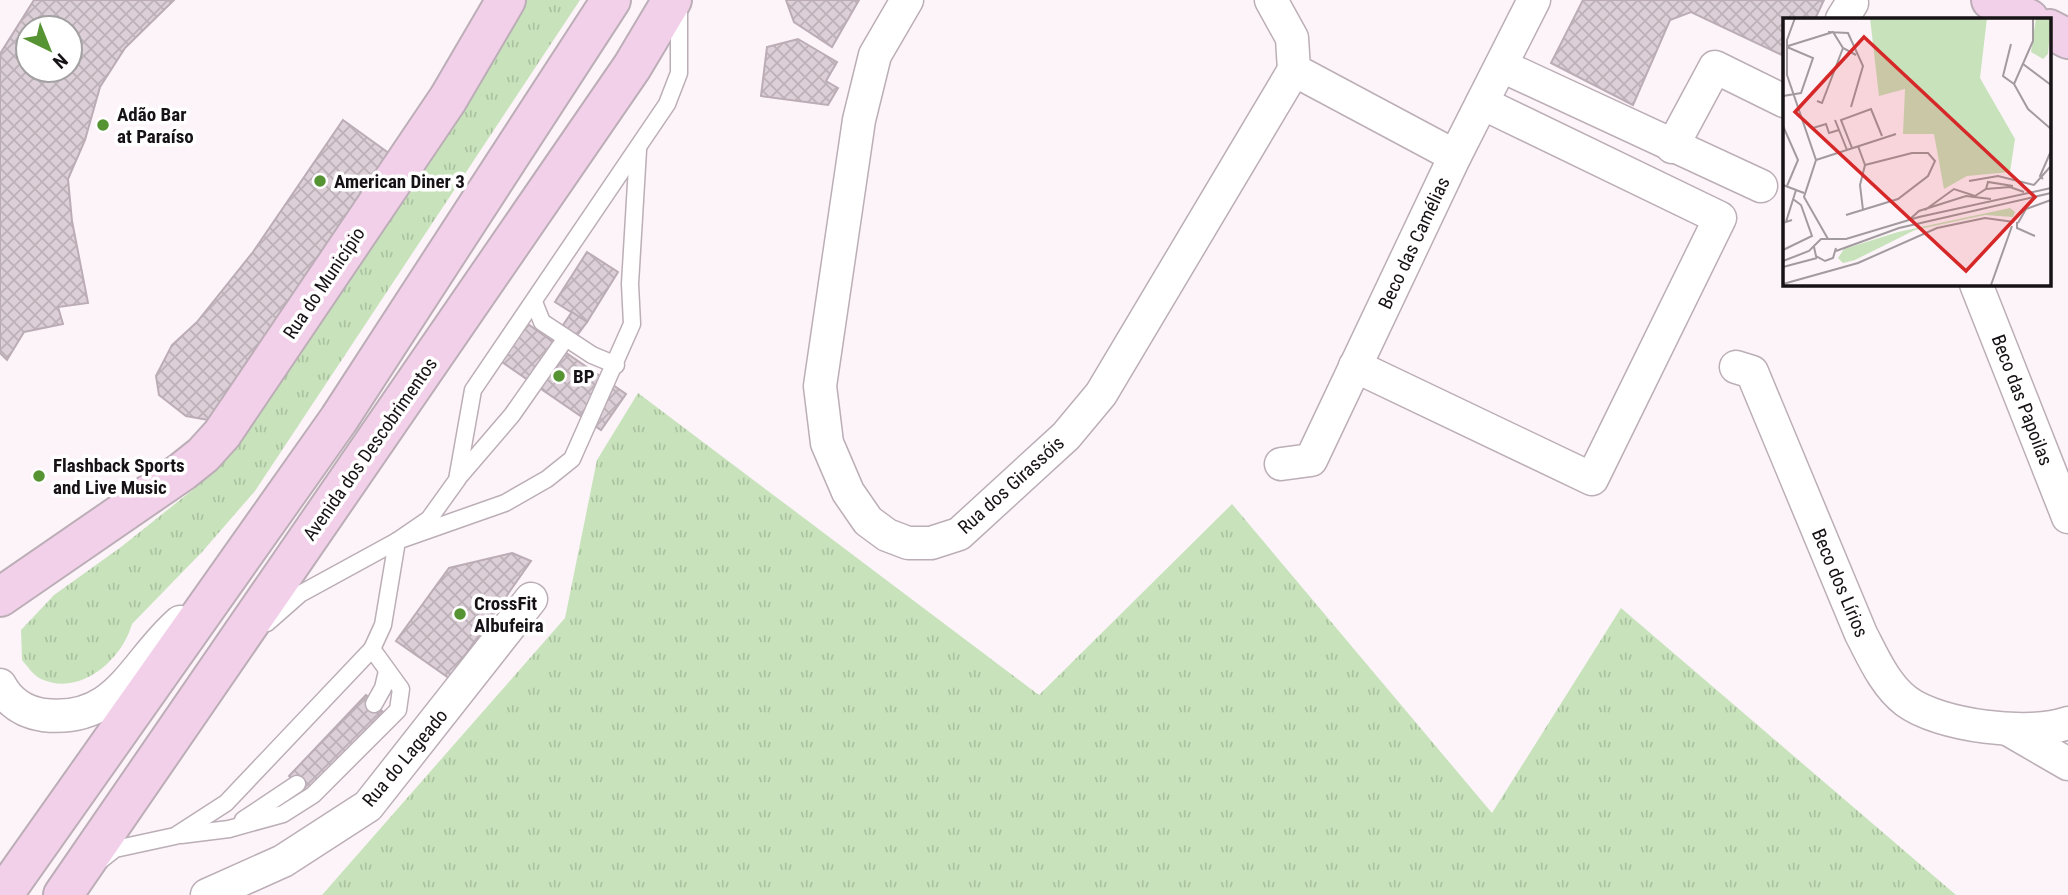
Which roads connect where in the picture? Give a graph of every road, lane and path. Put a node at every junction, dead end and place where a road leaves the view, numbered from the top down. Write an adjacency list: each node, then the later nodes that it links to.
1 (506, 0): 29 (main road, Rua do Município)
2 (611, 0): 32 (main road)
3 (672, 0): 36 (main road, Avenida dos Descobrimentos)
4 (679, 0): 17 (lane)
5 (907, 0): 13 (street, Rua dos Girassóis)
6 (1271, 0): 13 (street)
7 (1534, 0): 12 (street, Beco das Camélias)
8 (1991, 0): 9 (main road)
9 (2027, 18)
10 (2050, 30): 11 (main road)
11 (2068, 39)
12 (1502, 66): 15 (street, Beco das Camélias); 16 (street)
13 (1294, 71): 18 (street)
14 (1783, 101): 16 (street)
15 (1482, 103): 18 (street, Beco das Camélias); 24 (street)
16 (1672, 147): 19 (street)
17 (638, 150): 21 (lane); 23 (lane)
18 (1455, 156): 24 (street, Beco das Camélias)
19 (1761, 186)
20 (1976, 285): 28 (street, Beco das Papoilas)
21 (534, 302): 22 (lane); 27 (lane)
22 (566, 338): 23 (lane); 27 (lane)
23 (615, 365): 30 (lane)
24 (1355, 366): 26 (street, Beco das Camélias)
25 (1736, 367): 41 (street, Beco dos Lírios)
26 (1281, 464)
27 (457, 480): 30 (lane)
28 (2068, 517)
29 (101, 529): 31 (main road); 33 (main road)
30 (397, 541): 35 (lane); 36 (lane)
31 (0, 567)
32 (223, 584): 38 (street); 47 (main road)
33 (0, 597)
34 (531, 599): 48 (street, Rua do Lageado)
35 (372, 649): 37 (lane); 45 (lane)
36 (223, 662): 46 (main road, Avenida dos Descobrimentos)
37 (387, 671): 39 (lane); 44 (lane)
38 (0, 685)
39 (374, 704)
40 (2068, 723): 41 (street)
41 (2009, 731): 42 (street)
42 (2068, 764)
43 (297, 784): 44 (lane)
44 (229, 829): 45 (lane)
45 (175, 836): 46 (lane)
46 (68, 887)
47 (4, 895)
48 (207, 895)

